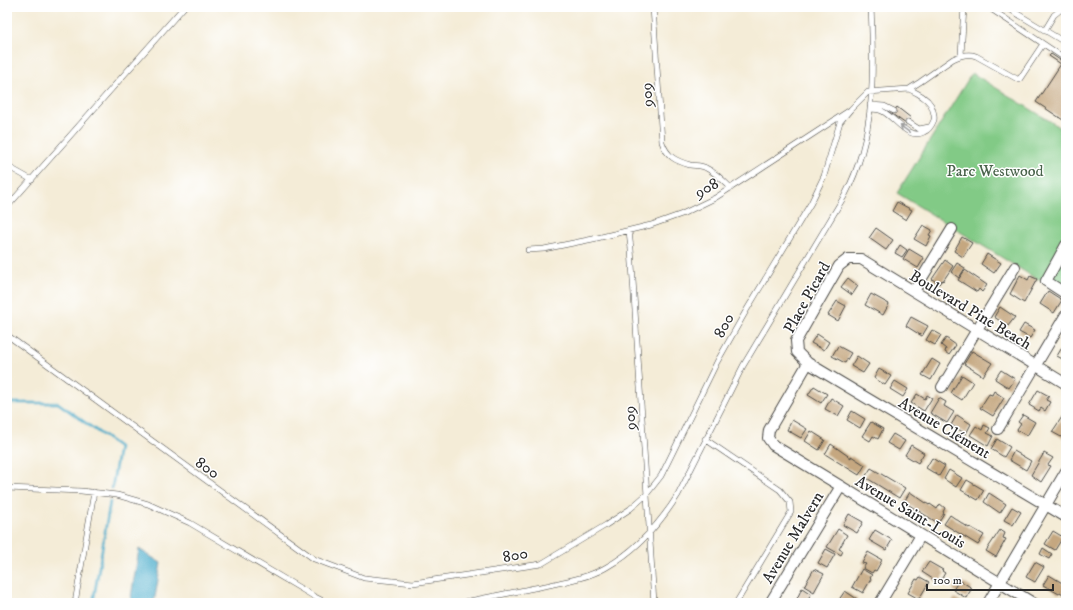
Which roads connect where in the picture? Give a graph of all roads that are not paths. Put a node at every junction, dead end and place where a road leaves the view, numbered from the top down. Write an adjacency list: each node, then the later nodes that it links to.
1 (184, 7): 21 (lane)
2 (653, 7): 22 (lane, 909)
3 (871, 7): 14 (lane)
4 (964, 7): 11 (lane)
5 (988, 7): 10 (lane)
6 (1006, 7): 8 (lane)
7 (1064, 7): 8 (lane)
8 (1044, 30): 9 (lane)
9 (1066, 43)
10 (1043, 44): 11 (lane); 12 (lane)
11 (961, 55): 13 (lane)
12 (1066, 59)
13 (909, 89): 14 (lane); 19 (lane)
14 (871, 91): 15 (lane); 16 (lane, 908)
15 (870, 107): 17 (lane); 19 (lane, one-way to 15); 40 (lane)
16 (850, 110): 22 (lane, 908); 45 (lane, 800)
17 (894, 111)
18 (908, 122): 19 (lane)
19 (933, 123)
20 (7, 166): 21 (lane)
21 (32, 180): 23 (lane)
22 (730, 188): 25 (lane, 908)
23 (7, 206)
24 (952, 228): 30 (street)
25 (629, 231): 27 (lane, 908); 45 (lane, 909)
26 (1066, 245): 31 (street)
27 (528, 250)
28 (861, 259): 30 (street, Boulevard Pine Beach); 35 (street, Place Picard)
29 (1015, 267): 33 (street)
30 (914, 292): 33 (street, Boulevard Pine Beach)
31 (1066, 294)
32 (1065, 316): 36 (street)
33 (977, 330): 36 (street, Boulevard Pine Beach); 38 (street)
34 (7, 336): 45 (lane, 800)
35 (808, 363): 42 (street, Avenue Saint-Louis); 46 (street, Avenue Clément)
36 (1036, 366): 37 (street, Boulevard Pine Beach); 39 (street)
37 (1066, 384)
38 (942, 387)
39 (998, 429)
40 (705, 439): 48 (lane); 55 (lane)
41 (1066, 471): 46 (street)
42 (841, 486): 49 (street, Avenue Saint-Louis); 56 (street, Avenue Malvern)
43 (7, 488): 44 (lane)
44 (94, 492): 51 (lane); 52 (lane)
45 (646, 495): 48 (lane, 909)
46 (1045, 504): 47 (street, Avenue Clément); 50 (street)
47 (1066, 517)
48 (649, 534): 53 (lane); 54 (lane, 909)
49 (920, 535): 50 (street, Avenue Saint-Louis); 57 (street)
50 (1000, 583): 58 (street); 59 (street, Avenue Saint-Louis)
51 (75, 603)
52 (327, 603)
53 (459, 603)
54 (654, 603)
55 (736, 603)
56 (770, 603)
57 (880, 603)
58 (988, 603)
59 (1033, 603)

